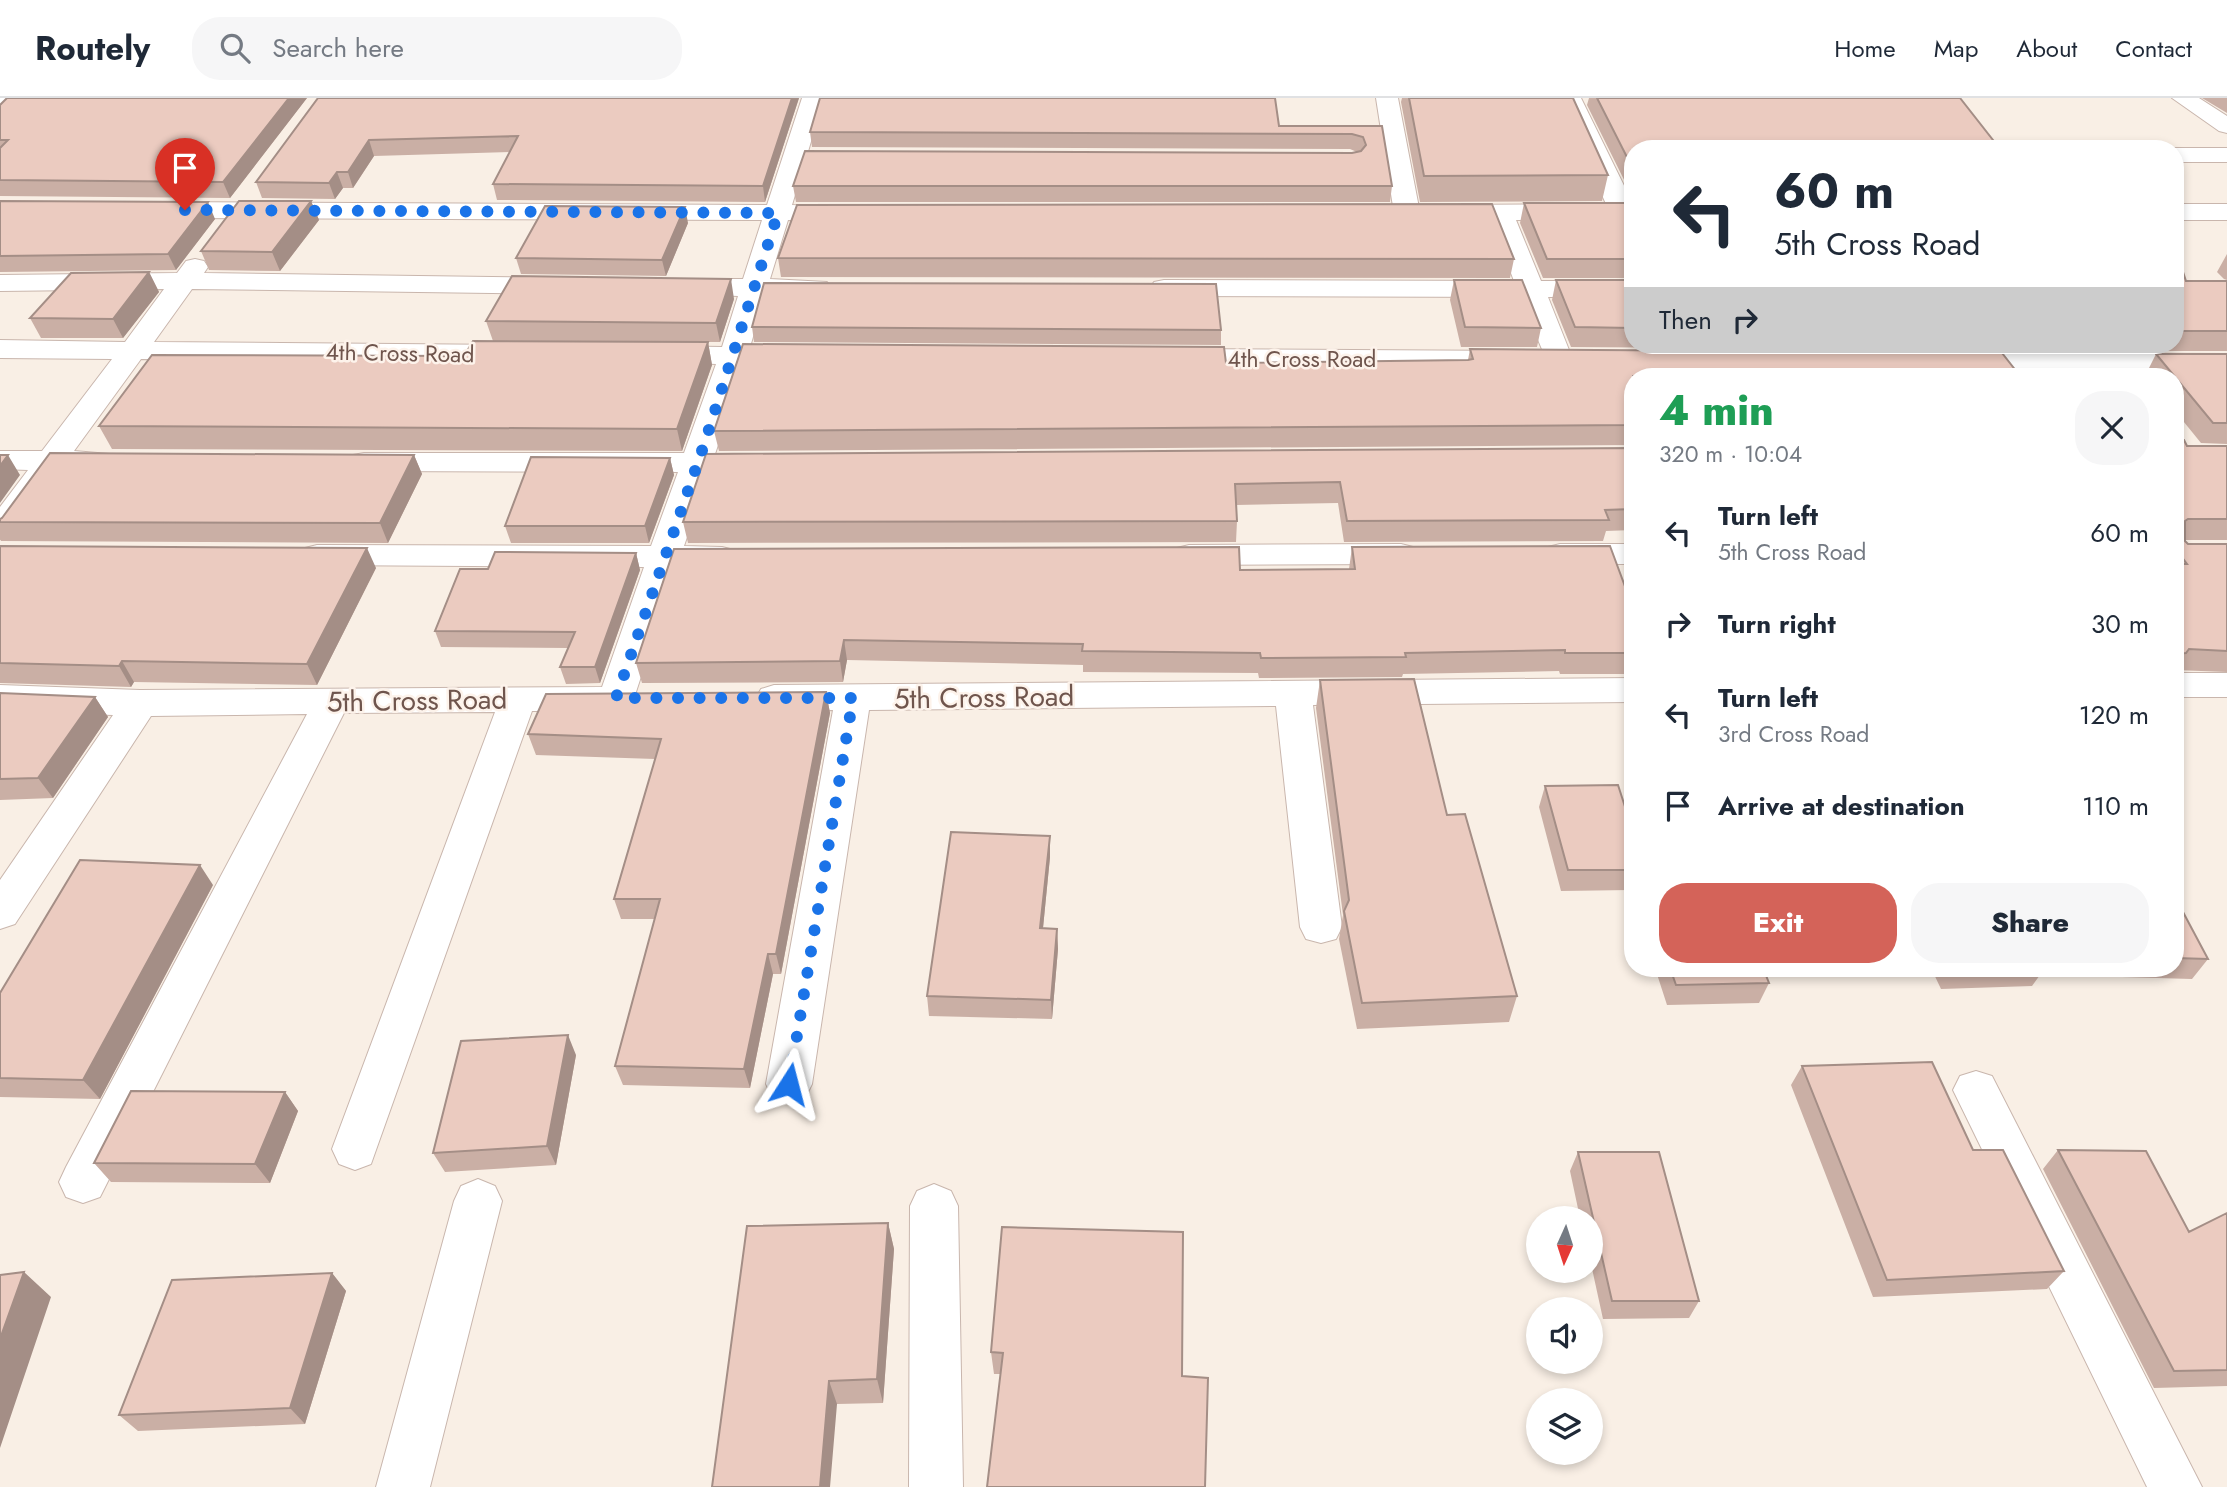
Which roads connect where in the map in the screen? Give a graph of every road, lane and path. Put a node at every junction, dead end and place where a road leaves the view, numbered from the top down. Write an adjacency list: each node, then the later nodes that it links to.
1 (33, 98): 6 (street)
2 (813, 98): 18 (street)
3 (1387, 98): 21 (street)
4 (1570, 98): 11 (street)
5 (2183, 98): 7 (street)
6 (0, 99)
7 (2227, 126)
8 (2184, 155): 9 (street)
9 (2227, 155)
10 (260, 180): 13 (street)
11 (1624, 206)
12 (140, 209): 13 (street)
13 (238, 211): 18 (street); 22 (street)
14 (1500, 212): 15 (street); 21 (street); 29 (street)
15 (1624, 212)
16 (2184, 212): 17 (street)
17 (2227, 212)
18 (778, 213): 19 (street); 26 (street)
19 (876, 213)
20 (1379, 213): 21 (street)
21 (1407, 213)
22 (184, 281): 23 (street); 24 (street); 32 (street)
23 (0, 283)
24 (588, 286)
25 (657, 287): 26 (street)
26 (755, 288): 27 (street); 35 (street)
27 (838, 288)
28 (1143, 288): 29 (street)
29 (1530, 288): 30 (street); 37 (street, 4th Cross Road)
30 (1624, 289)
31 (0, 349): 32 (street, 4th Cross Road)
32 (131, 350): 33 (street, 4th Cross Road); 41 (street)
33 (542, 354)
34 (638, 355): 35 (street)
35 (733, 356): 36 (street); 45 (street)
36 (817, 356)
37 (1139, 358)
38 (1935, 362): 39 (street)
39 (2227, 363)
40 (0, 460): 41 (street)
41 (50, 461): 42 (street); 46 (street)
42 (133, 461)
43 (340, 462): 45 (street)
44 (782, 462): 45 (street)
45 (698, 463): 53 (street)
46 (5, 546)
47 (1425, 554): 51 (street)
48 (1536, 554): 49 (street)
49 (1624, 554)
50 (291, 555): 53 (street)
51 (1163, 555)
52 (748, 556): 53 (street)
53 (665, 557): 59 (street)
54 (2184, 685): 55 (street)
55 (2227, 685)
56 (1624, 690): 57 (street, 5th Cross Road)
57 (1293, 694): 62 (street, 5th Cross Road); 67 (street)
58 (0, 698): 65 (street, 5th Cross Road)
59 (616, 698): 60 (street, 5th Cross Road); 63 (street, 5th Cross Road)
60 (658, 698)
61 (741, 698): 62 (street, 5th Cross Road)
62 (853, 698): 68 (street)
63 (518, 699): 64 (street, 5th Cross Road); 70 (street)
64 (332, 701): 65 (street, 5th Cross Road); 71 (street)
65 (140, 703): 66 (street)
66 (0, 913)
67 (1321, 927)
68 (789, 1084)
69 (1976, 1090): 76 (street)
70 (355, 1149)
71 (83, 1182)
72 (478, 1201): 74 (street)
73 (934, 1206): 75 (street)
74 (404, 1487)
75 (936, 1487)
76 (2175, 1487)

